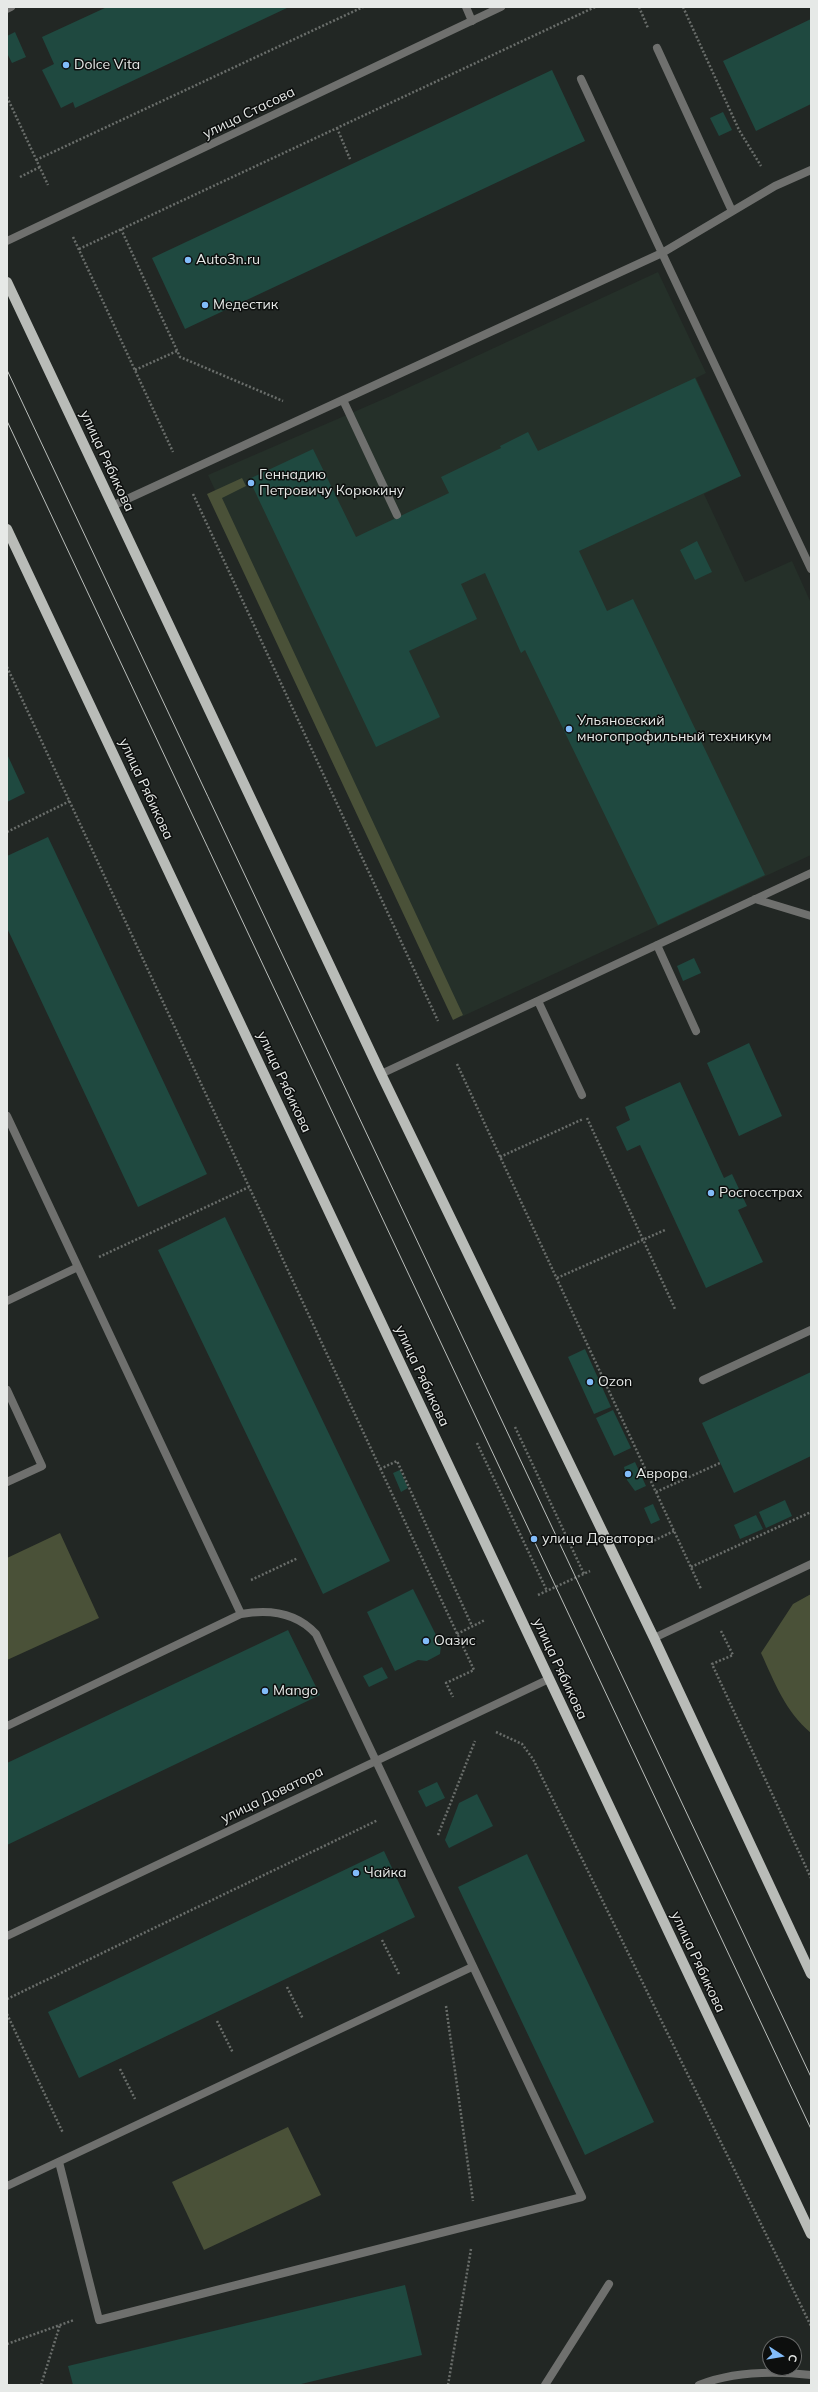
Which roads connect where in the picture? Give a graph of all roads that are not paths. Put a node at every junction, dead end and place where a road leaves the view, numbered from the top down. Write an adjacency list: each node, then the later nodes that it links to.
1 (11, 7): 4 (street)
2 (466, 7): 5 (street)
3 (501, 7): 5 (street, улица Стасова)
4 (7, 9)
5 (472, 21): 10 (street, улица Стасова)
6 (657, 48): 9 (street)
7 (581, 79): 11 (street)
8 (811, 170): 9 (street)
9 (732, 211): 11 (street)
10 (7, 241)
11 (662, 253): 13 (street); 17 (street)
12 (7, 282): 14 (main road, улица Рябикова)
13 (343, 400): 14 (street); 15 (street)
14 (112, 506): 24 (main road, улица Рябикова)
15 (397, 515)
16 (7, 529): 36 (main road, улица Рябикова)
17 (811, 568)
18 (811, 873): 19 (street)
19 (755, 899): 20 (street); 21 (street)
20 (811, 916)
21 (657, 945): 22 (street); 23 (street)
22 (538, 1001): 24 (street); 25 (street)
23 (696, 1031)
24 (381, 1074): 35 (main road, улица Рябикова)
25 (582, 1095)
26 (7, 1116): 27 (street)
27 (78, 1267): 28 (street); 34 (street)
28 (7, 1301)
29 (811, 1330): 30 (street)
30 (703, 1380)
31 (7, 1390): 32 (street)
32 (7, 1482)
33 (811, 1564): 35 (street)
34 (241, 1614): 37 (street); 38 (street)
35 (654, 1638): 41 (main road, улица Рябикова)
36 (549, 1679): 38 (street, улица Доватора); 44 (main road, улица Рябикова)
37 (7, 1726)
38 (376, 1759): 39 (street, улица Доватора); 40 (street)
39 (7, 1936)
40 (472, 1967): 42 (street); 42 (street)
41 (811, 1974)
42 (59, 2162): 43 (street)
43 (7, 2186)
44 (811, 2234)
45 (609, 2284): 47 (street)
46 (811, 2375): 48 (street)
47 (545, 2385)
48 (699, 2385)

